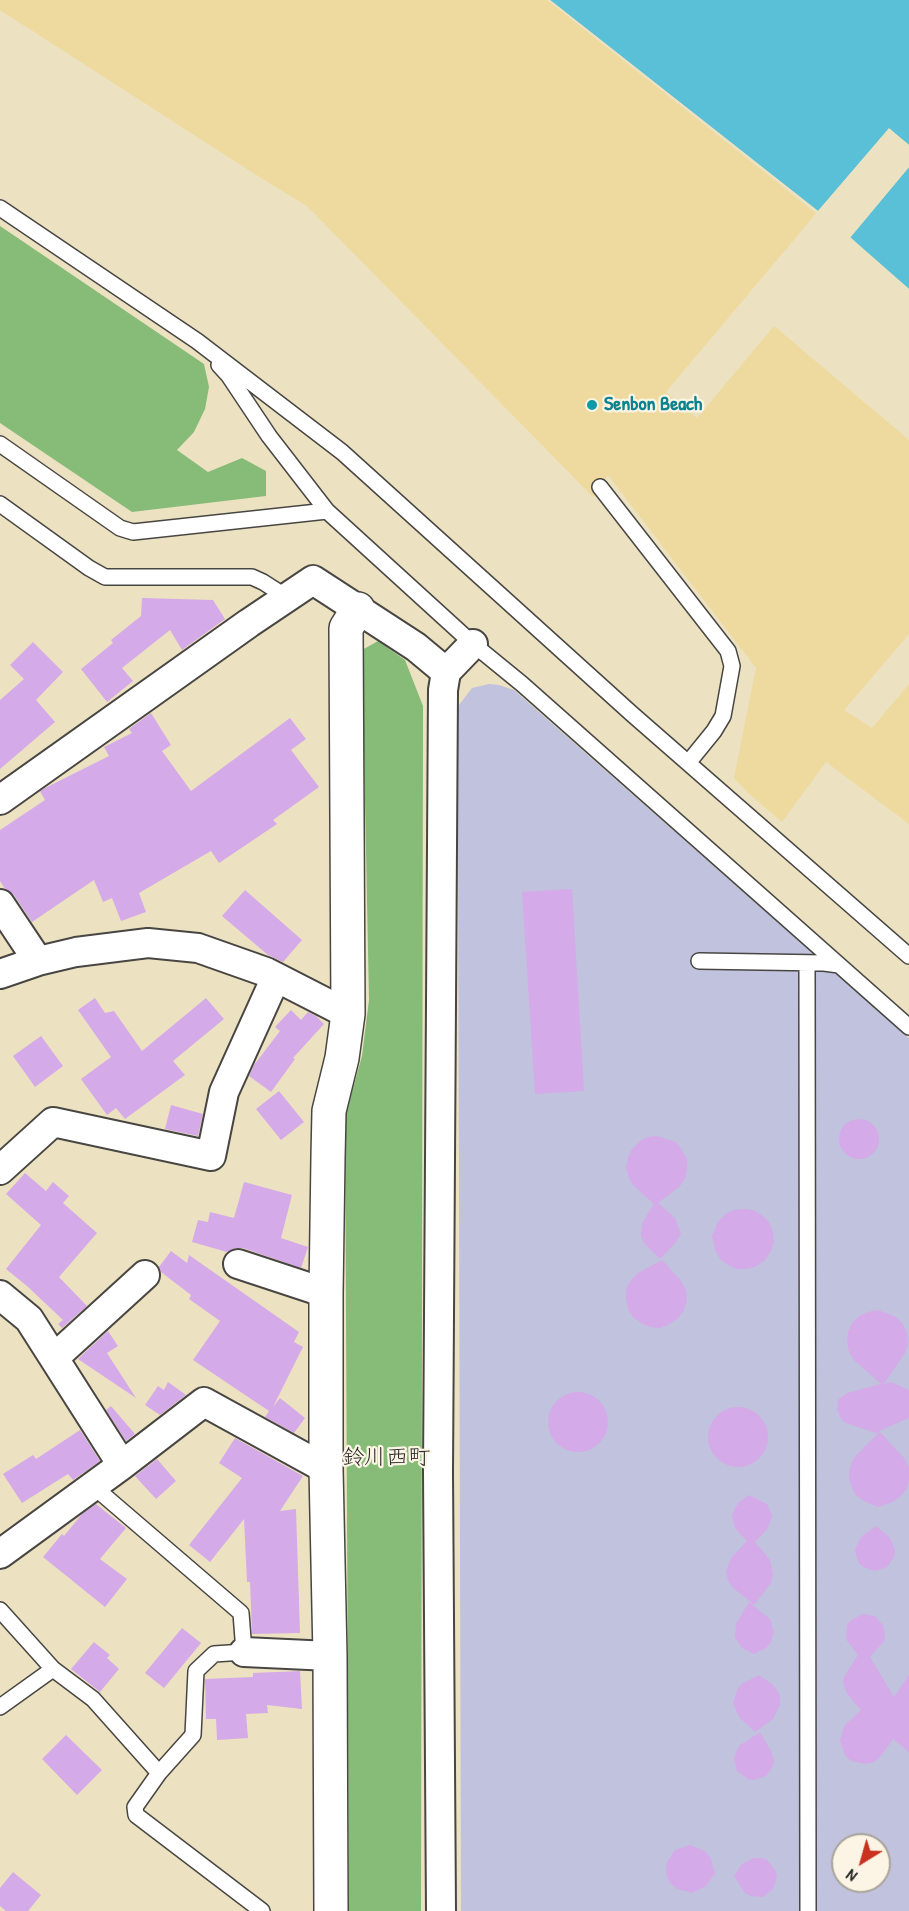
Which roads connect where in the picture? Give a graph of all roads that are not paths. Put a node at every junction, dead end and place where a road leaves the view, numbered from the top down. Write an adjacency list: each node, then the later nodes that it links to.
1 (0, 208): 2 (lane)
2 (197, 341): 6 (lane); 11 (lane)
3 (0, 444): 6 (lane)
4 (600, 487): 11 (lane)
5 (0, 504): 7 (lane)
6 (327, 511): 9 (lane)
7 (288, 598): 8 (street); 12 (street)
8 (358, 609): 10 (street); 21 (street)
9 (473, 644): 10 (street); 18 (lane)
10 (446, 672): 41 (street)
11 (688, 763): 14 (lane)
12 (0, 800)
13 (0, 904): 15 (street)
14 (909, 956)
15 (38, 961): 19 (street); 20 (street)
16 (699, 962): 17 (lane)
17 (807, 963): 18 (lane); 42 (lane)
18 (839, 965): 22 (lane)
19 (0, 974)
20 (276, 977): 21 (street); 23 (street)
21 (348, 1014): 26 (street)
22 (909, 1027)
23 (0, 1170)
24 (238, 1264): 26 (street)
25 (145, 1275): 28 (street)
26 (326, 1293): 30 (street)
27 (0, 1295): 28 (street)
28 (54, 1358): 29 (street)
29 (122, 1465): 30 (street); 31 (street)
30 (326, 1469): 35 (street)
31 (93, 1486): 32 (street); 34 (lane)
32 (0, 1554)
33 (0, 1610): 36 (lane)
34 (244, 1652): 35 (street); 38 (lane)
35 (330, 1656): 40 (street)
36 (53, 1670): 37 (lane); 38 (lane)
37 (0, 1707)
38 (159, 1773): 39 (lane)
39 (262, 1911)
40 (331, 1911)
41 (441, 1911)
42 (807, 1911)

